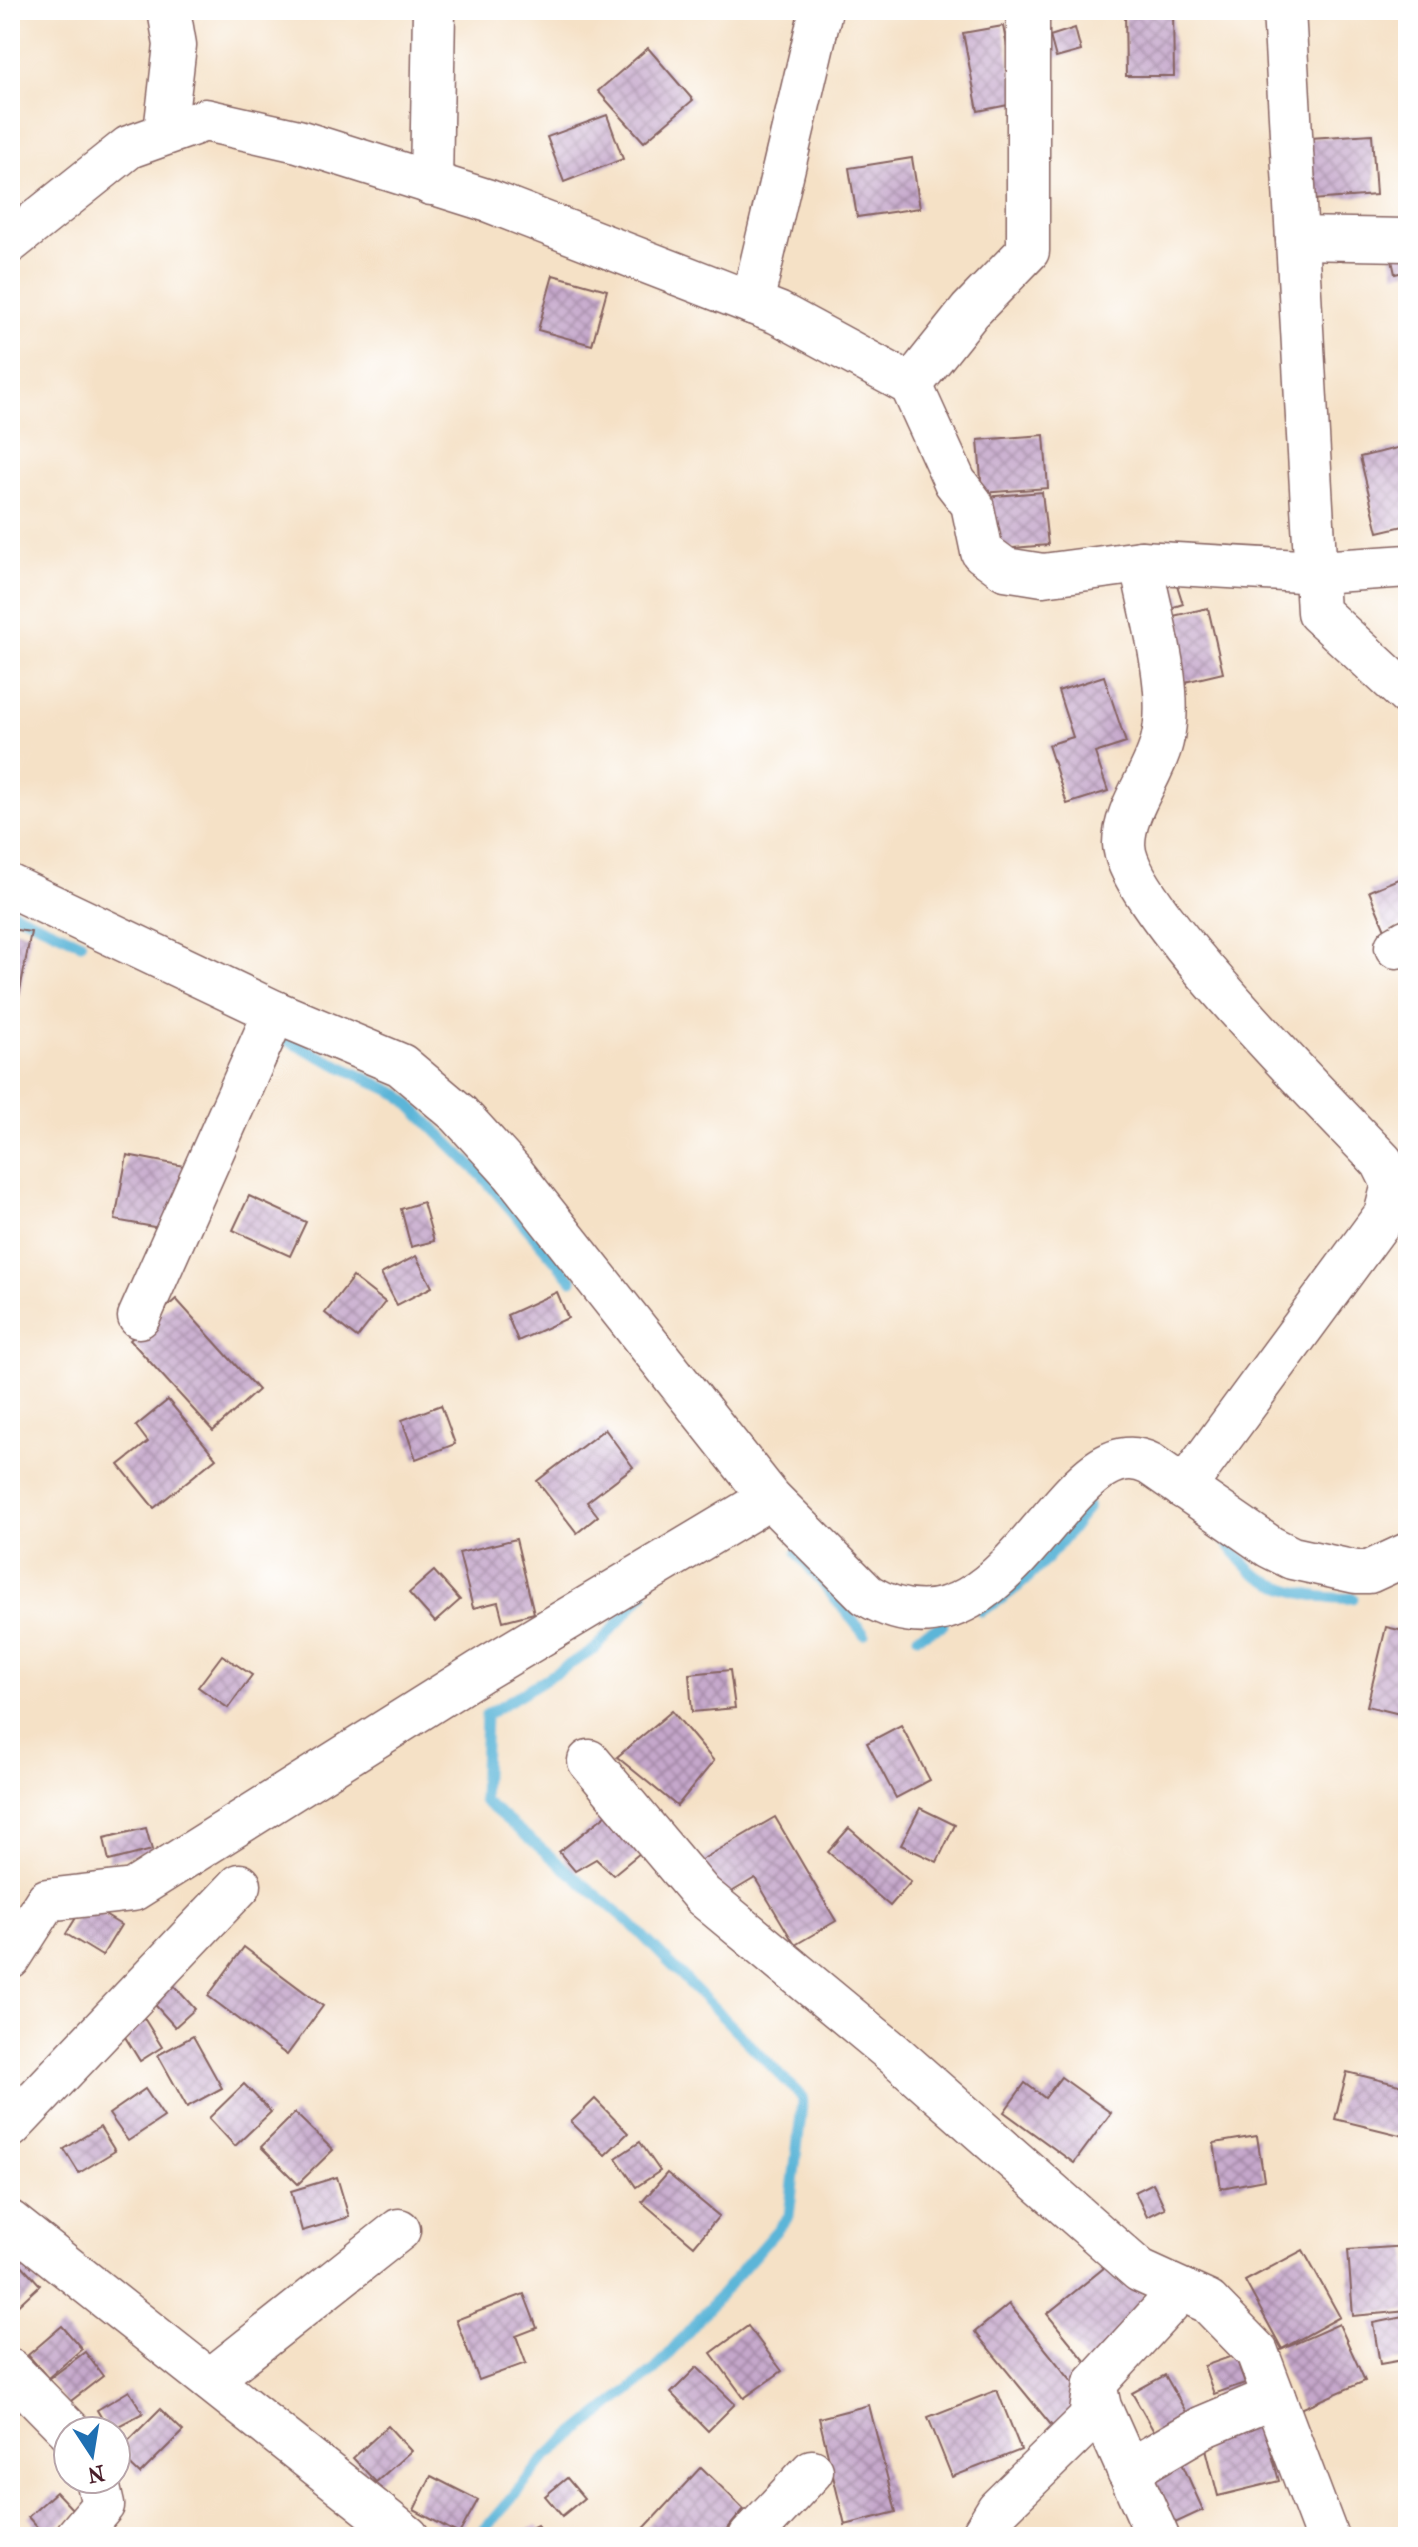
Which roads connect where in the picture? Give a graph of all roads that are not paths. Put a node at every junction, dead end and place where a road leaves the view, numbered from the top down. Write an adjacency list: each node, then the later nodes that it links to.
1 (169, 10): 6 (street)
2 (434, 10): 7 (street)
3 (821, 10): 11 (street)
4 (1028, 10): 12 (street)
5 (1284, 10): 8 (street)
6 (165, 132): 7 (street); 10 (street)
7 (431, 184): 11 (street)
8 (1297, 238): 9 (street); 15 (street)
9 (1407, 240)
10 (10, 242)
11 (752, 303): 12 (street)
12 (911, 385): 13 (street)
13 (1141, 562): 15 (street); 20 (street)
14 (1408, 566): 15 (street)
15 (1318, 572): 16 (street)
16 (1408, 695)
17 (10, 886): 18 (street)
18 (275, 1012): 19 (street); 21 (street)
19 (139, 1317)
20 (1184, 1488): 21 (street); 22 (street)
21 (759, 1503): 25 (street)
22 (1408, 1554)
23 (589, 1761): 29 (street)
24 (240, 1885): 26 (street)
25 (10, 1958)
26 (10, 2127)
27 (10, 2222): 31 (street)
28 (399, 2230): 31 (street)
29 (1181, 2290): 32 (street); 33 (street)
30 (10, 2370): 34 (street)
31 (210, 2380): 39 (street)
32 (1095, 2384): 36 (street); 41 (street)
33 (1274, 2397): 36 (street); 43 (street)
34 (54, 2415)
35 (812, 2471): 40 (street)
36 (1128, 2471): 42 (street)
37 (101, 2495): 38 (street)
38 (76, 2537)
39 (408, 2537)
40 (750, 2537)
41 (981, 2537)
42 (1158, 2537)
43 (1327, 2537)

